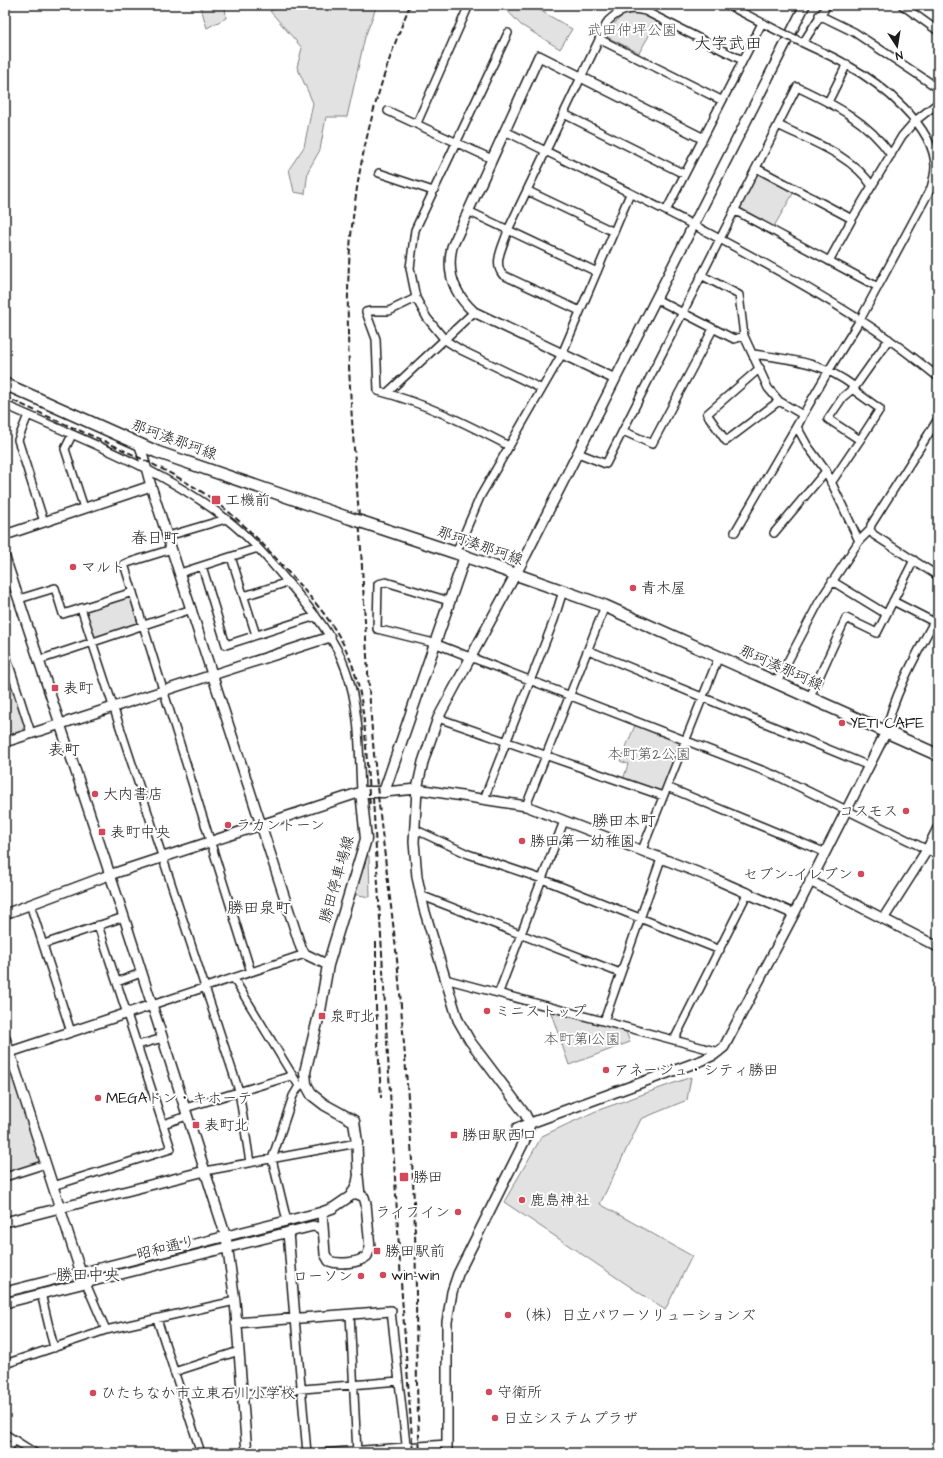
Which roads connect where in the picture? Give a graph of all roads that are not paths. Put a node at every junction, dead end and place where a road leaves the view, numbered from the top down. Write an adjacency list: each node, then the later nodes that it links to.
1 (469, 5): 23 (street)
2 (728, 5): 8 (street)
3 (805, 5): 42 (street)
4 (827, 5): 7 (street)
5 (902, 5): 9 (street)
6 (646, 8): 11 (street); 13 (street)
7 (819, 15): 12 (street); 16 (street)
8 (762, 23): 12 (street, bridge); 13 (street)
9 (938, 31)
10 (508, 33): 27 (street)
11 (599, 39): 15 (street); 17 (street)
12 (803, 43): 14 (street)
13 (742, 60): 17 (street)
14 (847, 64): 18 (street); 22 (street)
15 (581, 77): 21 (street); 25 (street); 26 (street)
16 (938, 88)
17 (721, 100): 26 (street)
18 (828, 102): 24 (street); 29 (street)
19 (938, 103): 22 (street)
20 (388, 111): 23 (street)
21 (564, 114): 28 (street); 33 (street)
22 (916, 121): 29 (street); 49 (street)
23 (417, 123): 27 (street)
24 (778, 125): 31 (street); 34 (street)
25 (505, 130): 28 (street); 30 (street)
26 (702, 138): 33 (street)
27 (455, 142): 30 (street); 35 (street)
28 (546, 151): 36 (street); 37 (street)
29 (891, 155): 34 (street)
30 (492, 159): 39 (street)
31 (756, 168): 38 (street); 41 (street)
32 (379, 173): 35 (street)
33 (684, 174): 40 (street)
34 (872, 186): 41 (street)
35 (433, 191): 50 (street)
36 (528, 191): 43 (street); 44 (street)
37 (630, 194): 40 (street); 44 (street)
38 (734, 210): 45 (street); 46 (street)
39 (468, 211): 43 (street); 53 (street)
40 (666, 211): 42 (street)
41 (852, 219): 46 (street)
42 (693, 225): 45 (street); 51 (street)
43 (508, 230): 47 (street); 52 (street)
44 (614, 232): 47 (street)
45 (719, 239): 48 (street); 55 (street)
46 (829, 261): 49 (street)
47 (597, 272): 52 (street)
48 (701, 275): 54 (street); 57 (street)
49 (878, 287): 55 (street)
50 (416, 298): 58 (street); 69 (street)
51 (656, 299): 54 (street); 65 (street)
52 (580, 311): 60 (street)
53 (474, 312): 58 (street); 60 (street)
54 (681, 312): 56 (street); 77 (street)
55 (860, 320): 59 (street); 63 (street)
56 (713, 329): 57 (street); 77 (street)
57 (744, 336): 61 (street)
58 (445, 340): 68 (street); 69 (street)
59 (889, 340): 64 (street); 67 (street)
60 (562, 354): 65 (street); 68 (street)
61 (753, 354): 62 (street); 63 (street)
62 (760, 368): 70 (street); 70 (street)
63 (829, 370): 67 (street); 73 (street)
64 (938, 377)
65 (614, 379): 82 (street)
66 (5, 384): 80 (main road, 那珂湊那珂線)
67 (853, 388): 79 (street); 79 (street)
68 (542, 389): 81 (street)
69 (387, 393): 81 (street)
70 (779, 401): 73 (street)
71 (5, 405): 72 (street)
72 (28, 415): 78 (street); 89 (street)
73 (803, 415): 75 (street)
74 (938, 419): 76 (street)
75 (797, 427): 84 (street); 91 (street)
76 (935, 430): 90 (street)
77 (623, 431): 82 (street)
78 (72, 435): 83 (street); 87 (street)
79 (860, 440): 85 (street)
80 (140, 445): 83 (street); 98 (main road, 那珂湊那珂線, bridge)
81 (509, 446): 98 (street)
82 (578, 453): 104 (street)
83 (147, 469): 86 (street); 88 (street)
84 (826, 471): 85 (street); 92 (street)
85 (831, 483): 95 (street)
86 (151, 486): 87 (street); 94 (street)
87 (84, 508): 89 (street)
88 (226, 519): 94 (street); 96 (street)
89 (44, 522): 93 (street)
90 (870, 530): 95 (street); 101 (street)
91 (735, 532)
92 (774, 533)
93 (5, 535)
94 (168, 536): 97 (street)
95 (859, 541): 106 (street)
96 (258, 548): 99 (street); 107 (street)
97 (172, 549): 103 (street); 109 (street)
98 (460, 555): 104 (main road, 那珂湊那珂線); 112 (main road)
99 (231, 556): 102 (street); 110 (street)
100 (5, 558): 111 (street)
101 (914, 560): 105 (street); 113 (street)
102 (202, 566): 103 (street); 122 (street)
103 (180, 573): 116 (street)
104 (516, 574): 108 (main road, 那珂湊那珂線); 129 (street)
105 (938, 576)
106 (832, 581): 117 (street); 133 (street)
107 (288, 582): 110 (street); 119 (street)
108 (563, 591): 114 (main road, 那珂湊那珂線); 132 (street)
109 (133, 592): 115 (street); 121 (street)
110 (244, 596): 122 (street)
111 (19, 599): 115 (street); 130 (street)
112 (449, 601): 125 (main road); 125 (street)
113 (893, 602): 117 (street); 120 (street)
114 (605, 606): 126 (street); 128 (main road, 那珂湊那珂線)
115 (82, 608): 124 (street)
116 (192, 609): 121 (street); 131 (street)
117 (886, 614): 137 (street)
118 (938, 614): 120 (street)
119 (316, 616): 122 (street); 123 (street)
120 (934, 622): 141 (street)
121 (144, 626): 124 (street); 134 (street)
122 (256, 635)
123 (330, 637): 131 (street); 151 (street)
124 (93, 643): 130 (street); 138 (street)
125 (434, 643): 129 (street); 152 (main road)
126 (588, 650): 135 (street); 136 (street)
127 (5, 652): 142 (street)
128 (719, 656): 133 (main road, 那珂湊那珂線); 136 (street)
129 (470, 658): 132 (street); 139 (street)
130 (39, 660): 140 (street)
131 (212, 674): 134 (street); 158 (street)
132 (530, 680): 135 (street); 145 (street)
133 (777, 682): 137 (main road, 那珂湊那珂線)
134 (163, 690): 138 (street); 161 (street)
135 (571, 695): 143 (street); 147 (street)
136 (702, 696): 143 (street); 148 (street)
137 (810, 697): 141 (main road, 那珂湊那珂線)
138 (114, 706): 140 (street); 166 (street)
139 (438, 718): 145 (street); 150 (street)
140 (60, 723): 142 (street); 168 (street)
141 (886, 732): 146 (main road, 那珂湊那珂線); 148 (street)
142 (32, 733): 144 (street)
143 (684, 739): 149 (street); 156 (street)
144 (5, 742)
145 (506, 742): 147 (street); 154 (street)
146 (937, 752)
147 (546, 756): 153 (street); 155 (street)
148 (869, 766): 156 (street)
149 (666, 787): 153 (street); 164 (street)
150 (417, 790): 152 (street); 154 (street); 160 (street)
151 (362, 792): 152 (main road); 158 (street); 185 (main road, 勝田停車場線)
152 (384, 792)
153 (663, 796): 162 (street)
154 (484, 799): 155 (street)
155 (526, 806): 157 (street)
156 (846, 808): 163 (street); 164 (street)
157 (564, 821): 162 (street); 169 (street)
158 (261, 825): 161 (street); 184 (street)
159 (938, 828): 163 (street)
160 (414, 829): 169 (street); 172 (street)
161 (211, 842): 166 (street); 186 (street)
162 (642, 850): 167 (street)
163 (927, 850): 165 (street); 178 (street)
164 (824, 852): 170 (street)
165 (938, 855)
166 (163, 857): 168 (street); 192 (street)
167 (661, 859): 171 (street); 177 (street)
168 (109, 875): 173 (street); 176 (street)
169 (542, 879): 177 (street); 180 (street)
170 (810, 881): 175 (street); 178 (street)
171 (748, 892): 175 (street); 183 (street)
172 (420, 895): 180 (street); 190 (street)
173 (30, 904): 174 (street); 181 (street)
174 (5, 914)
175 (794, 914): 203 (street)
176 (124, 917): 179 (street); 187 (street)
177 (640, 917): 183 (street); 188 (street)
178 (883, 920): 182 (street)
179 (98, 925): 181 (street); 191 (street)
180 (522, 934): 188 (street); 193 (street)
181 (44, 944): 197 (street)
182 (938, 948)
183 (720, 950): 200 (street)
184 (306, 954): 185 (street); 186 (street)
185 (328, 965): 205 (main road, 勝田停車場線)
186 (251, 972): 189 (street)
187 (141, 973): 191 (street); 194 (street)
188 (620, 973): 196 (street)
189 (234, 979): 192 (street); 204 (street)
190 (445, 979): 193 (street); 209 (street)
191 (117, 982): 195 (street)
192 (206, 988): 194 (street); 206 (street)
193 (499, 992): 196 (street)
194 (152, 1005): 195 (street); 199 (street)
195 (127, 1013): 197 (street); 201 (street)
196 (604, 1021): 200 (street)
197 (71, 1032): 202 (street)
198 (5, 1038): 202 (street)
199 (163, 1038): 201 (street); 207 (street)
200 (674, 1040): 203 (street)
201 (138, 1045): 208 (street)
202 (10, 1052): 214 (street)
203 (719, 1052): 209 (street)
204 (291, 1076): 205 (street); 206 (street)
205 (302, 1085): 211 (main road); 212 (street)
206 (239, 1091): 207 (street); 213 (street)
207 (186, 1112): 208 (street); 215 (street)
208 (163, 1124): 218 (street)
209 (530, 1124): 210 (street); 251 (street)
210 (517, 1128)
211 (357, 1143): 212 (street); 216 (street)
212 (272, 1160): 213 (street); 223 (street)
213 (250, 1163): 215 (street)
214 (46, 1164): 217 (street); 218 (street)
215 (205, 1171): 221 (street); 227 (street)
216 (358, 1172): 219 (street); 220 (street)
217 (5, 1177)
218 (53, 1186): 221 (street)
219 (350, 1195): 220 (street); 222 (street, 昭和通り)
220 (361, 1195): 226 (street)
221 (60, 1208): 224 (street); 229 (street)
222 (322, 1212): 223 (street, 昭和通り); 226 (street)
223 (287, 1221): 227 (street, 昭和通り)
224 (5, 1222)
225 (288, 1232): 226 (street, 昭和通り); 228 (street, 昭和通り); 237 (street)
226 (323, 1233)
227 (226, 1237): 228 (street); 229 (street, 昭和通り)
228 (229, 1247): 230 (street, 昭和通り); 233 (street)
229 (81, 1273): 230 (street); 231 (street, 昭和通り)
230 (85, 1282): 232 (street, 昭和通り); 240 (street)
231 (5, 1292)
232 (41, 1293): 234 (street, 昭和通り); 241 (street)
233 (235, 1301): 238 (street); 239 (street)
234 (5, 1302)
235 (391, 1311): 236 (street); 245 (street)
236 (350, 1314): 237 (street); 246 (street)
237 (295, 1318): 239 (street); 247 (street)
238 (157, 1319): 240 (street); 244 (street)
239 (236, 1323): 242 (street)
240 (106, 1330): 241 (street)
241 (54, 1348): 243 (street)
242 (239, 1351): 244 (street); 248 (street)
243 (5, 1364)
244 (174, 1372): 256 (street)
245 (399, 1380): 246 (street); 252 (street)
246 (354, 1385): 247 (street); 253 (street)
247 (301, 1389): 248 (street); 258 (street)
248 (242, 1394): 257 (street)
249 (5, 1434): 250 (street)
250 (15, 1440): 254 (street); 255 (street)
251 (447, 1448): 252 (street)
252 (407, 1450): 253 (street)
253 (357, 1452): 259 (street)
254 (5, 1453)
255 (35, 1453)
256 (201, 1453)
257 (247, 1453)
258 (307, 1453)
259 (321, 1453)

